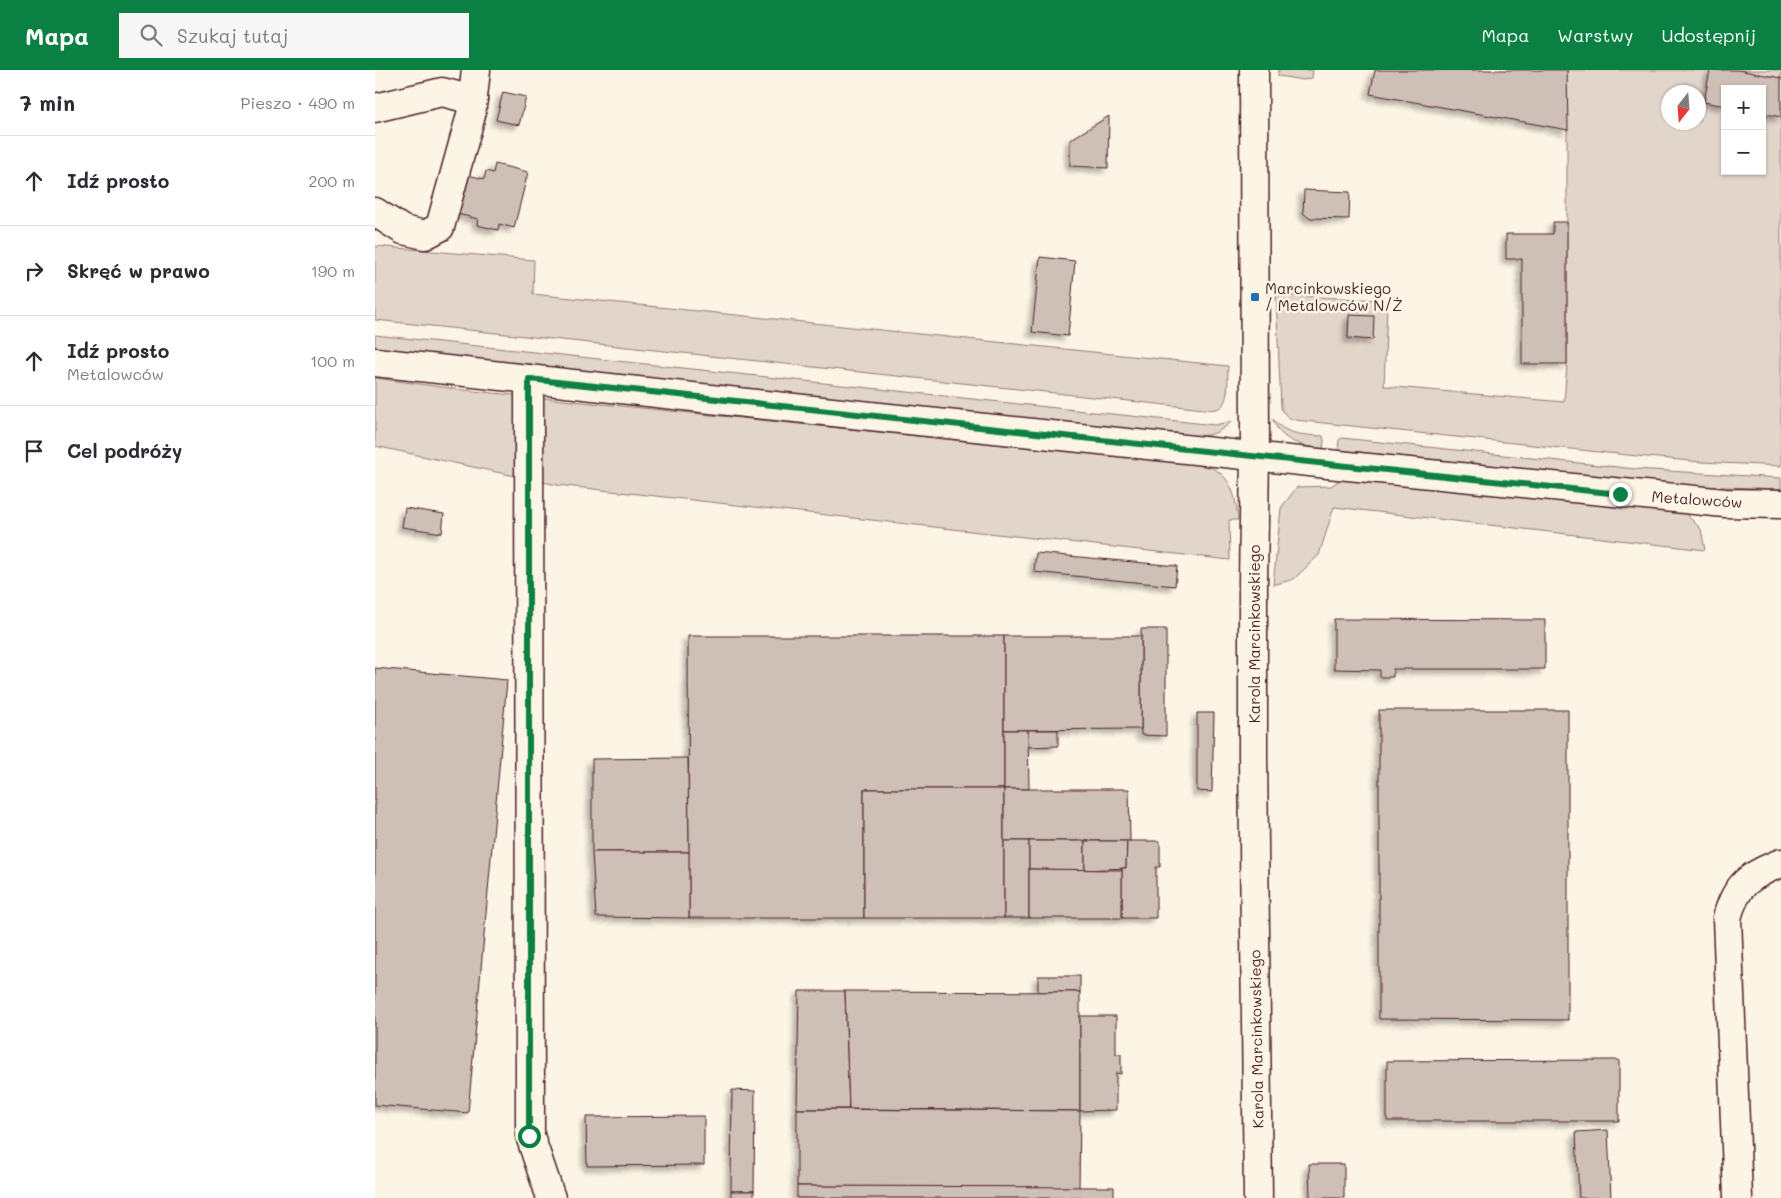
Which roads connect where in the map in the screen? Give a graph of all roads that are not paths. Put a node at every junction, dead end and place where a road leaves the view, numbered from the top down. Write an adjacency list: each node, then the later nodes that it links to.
1 (476, 70): 3 (street)
2 (1254, 70): 8 (street, Karola Marcinkowskiego)
3 (473, 100): 4 (street); 5 (street)
4 (375, 108)
5 (375, 212)
6 (375, 362): 7 (street, Metalowców)
7 (529, 379): 8 (street, Metalowców); 11 (street)
8 (1255, 456): 9 (street, Metalowców); 12 (street, Karola Marcinkowskiego)
9 (1781, 504)
10 (1781, 863): 13 (street)
11 (551, 1198)
12 (1258, 1198)
13 (1738, 1198)

